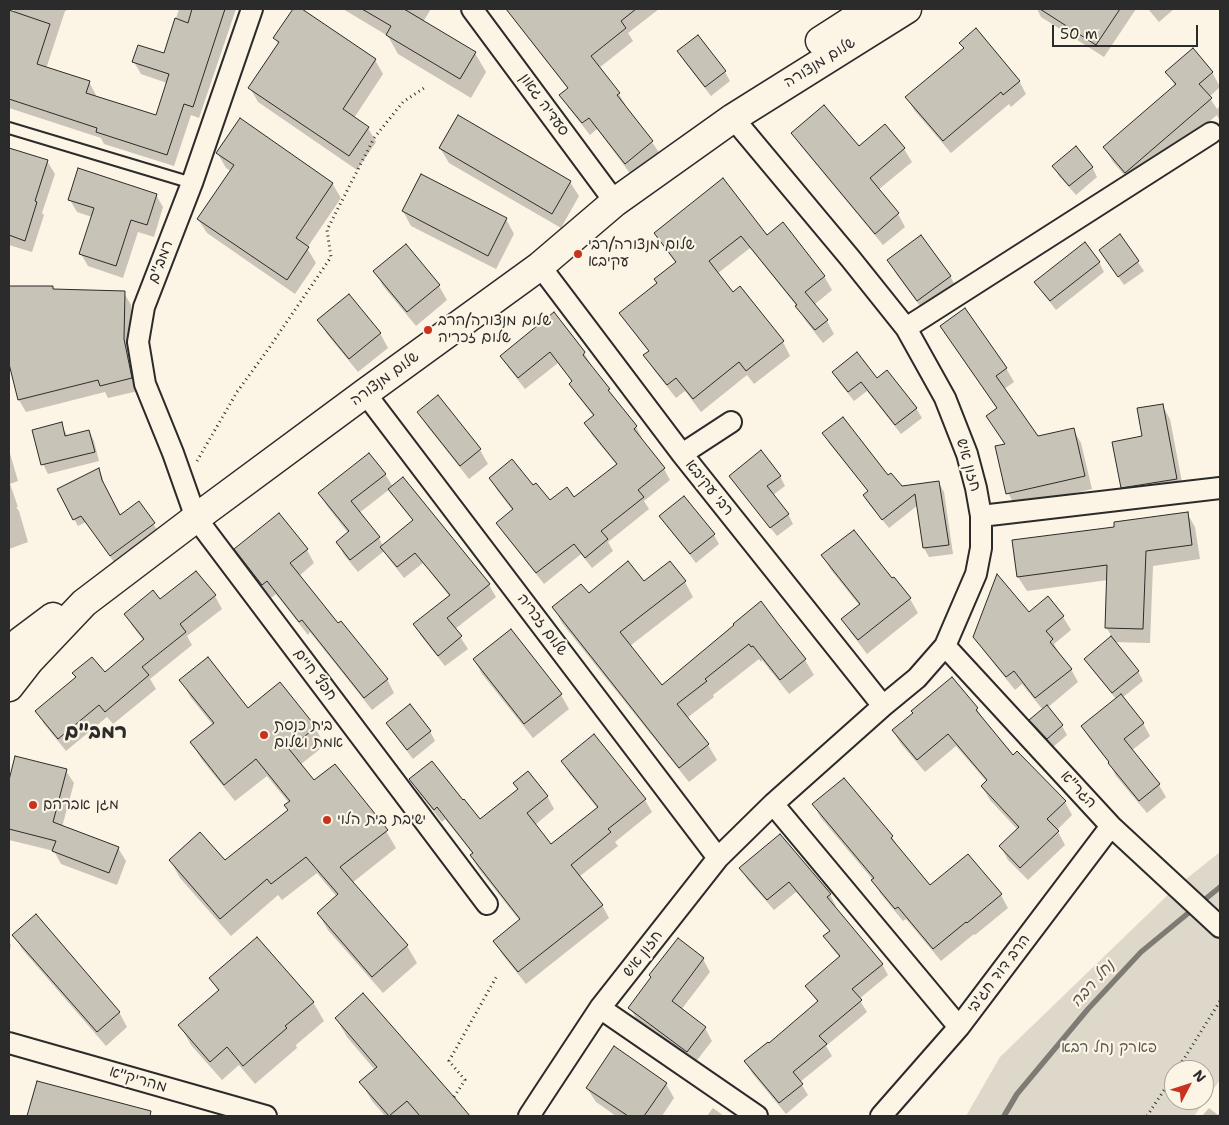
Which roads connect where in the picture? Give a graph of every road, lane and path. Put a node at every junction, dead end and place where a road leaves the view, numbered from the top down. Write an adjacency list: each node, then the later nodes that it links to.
1 (252, 9): 9 (street, רמב"ם)
2 (472, 9): 10 (street, סעדיה גאון)
3 (870, 9): 6 (street, שלום מנצורה)
4 (907, 9): 6 (street, שלום מנצורה)
5 (427, 86): 16 (path)
6 (733, 118): 10 (street, שלום מנצורה); 12 (street, חזון איש)
7 (9, 128): 9 (lane)
8 (1210, 133): 12 (street)
9 (192, 183): 16 (street, רמב"ם)
10 (615, 202): 11 (street, שלום מנצורה)
11 (540, 266): 13 (street, שלום מנצורה); 15 (street, רבי עקיבא)
12 (906, 328): 18 (street, חזון איש)
13 (365, 393): 19 (street, שלום מנצורה); 27 (street, שלום זכריה)
14 (731, 422): 15 (street)
15 (682, 454): 24 (street, רבי עקיבא)
16 (184, 483): 19 (street, רמב"ם)
17 (1220, 488): 18 (street)
18 (981, 516): 21 (street, חזון איש)
19 (196, 518): 20 (street, שלום מנצורה); 28 (street, חפץ חיים)
20 (84, 603): 22 (street, שלום מנצורה); 23 (street, שלום מנצורה)
21 (944, 646): 24 (street, חזון איש); 26 (street, הגר"א)
22 (9, 653)
23 (9, 687)
24 (883, 706): 25 (street, חזון איש)
25 (773, 804): 27 (street, חזון איש); 33 (street)
26 (1111, 826): 29 (street, הגר"א); 33 (street, הרב דוד חג'בי)
27 (718, 858): 32 (street, חזון איש)
28 (488, 904)
29 (1218, 925)
30 (498, 974): 37 (path)
31 (1220, 1001): 35 (path)
32 (600, 1008): 39 (street, חזון איש); 40 (street)
33 (959, 1027): 41 (street, הרב דוד חג'בי)
34 (9, 1043): 38 (street, מהריק"א)
35 (1183, 1060)
36 (1164, 1090): 42 (path)
37 (454, 1097)
38 (266, 1116)
39 (529, 1116)
40 (757, 1116)
41 (881, 1116)
42 (1147, 1116)

